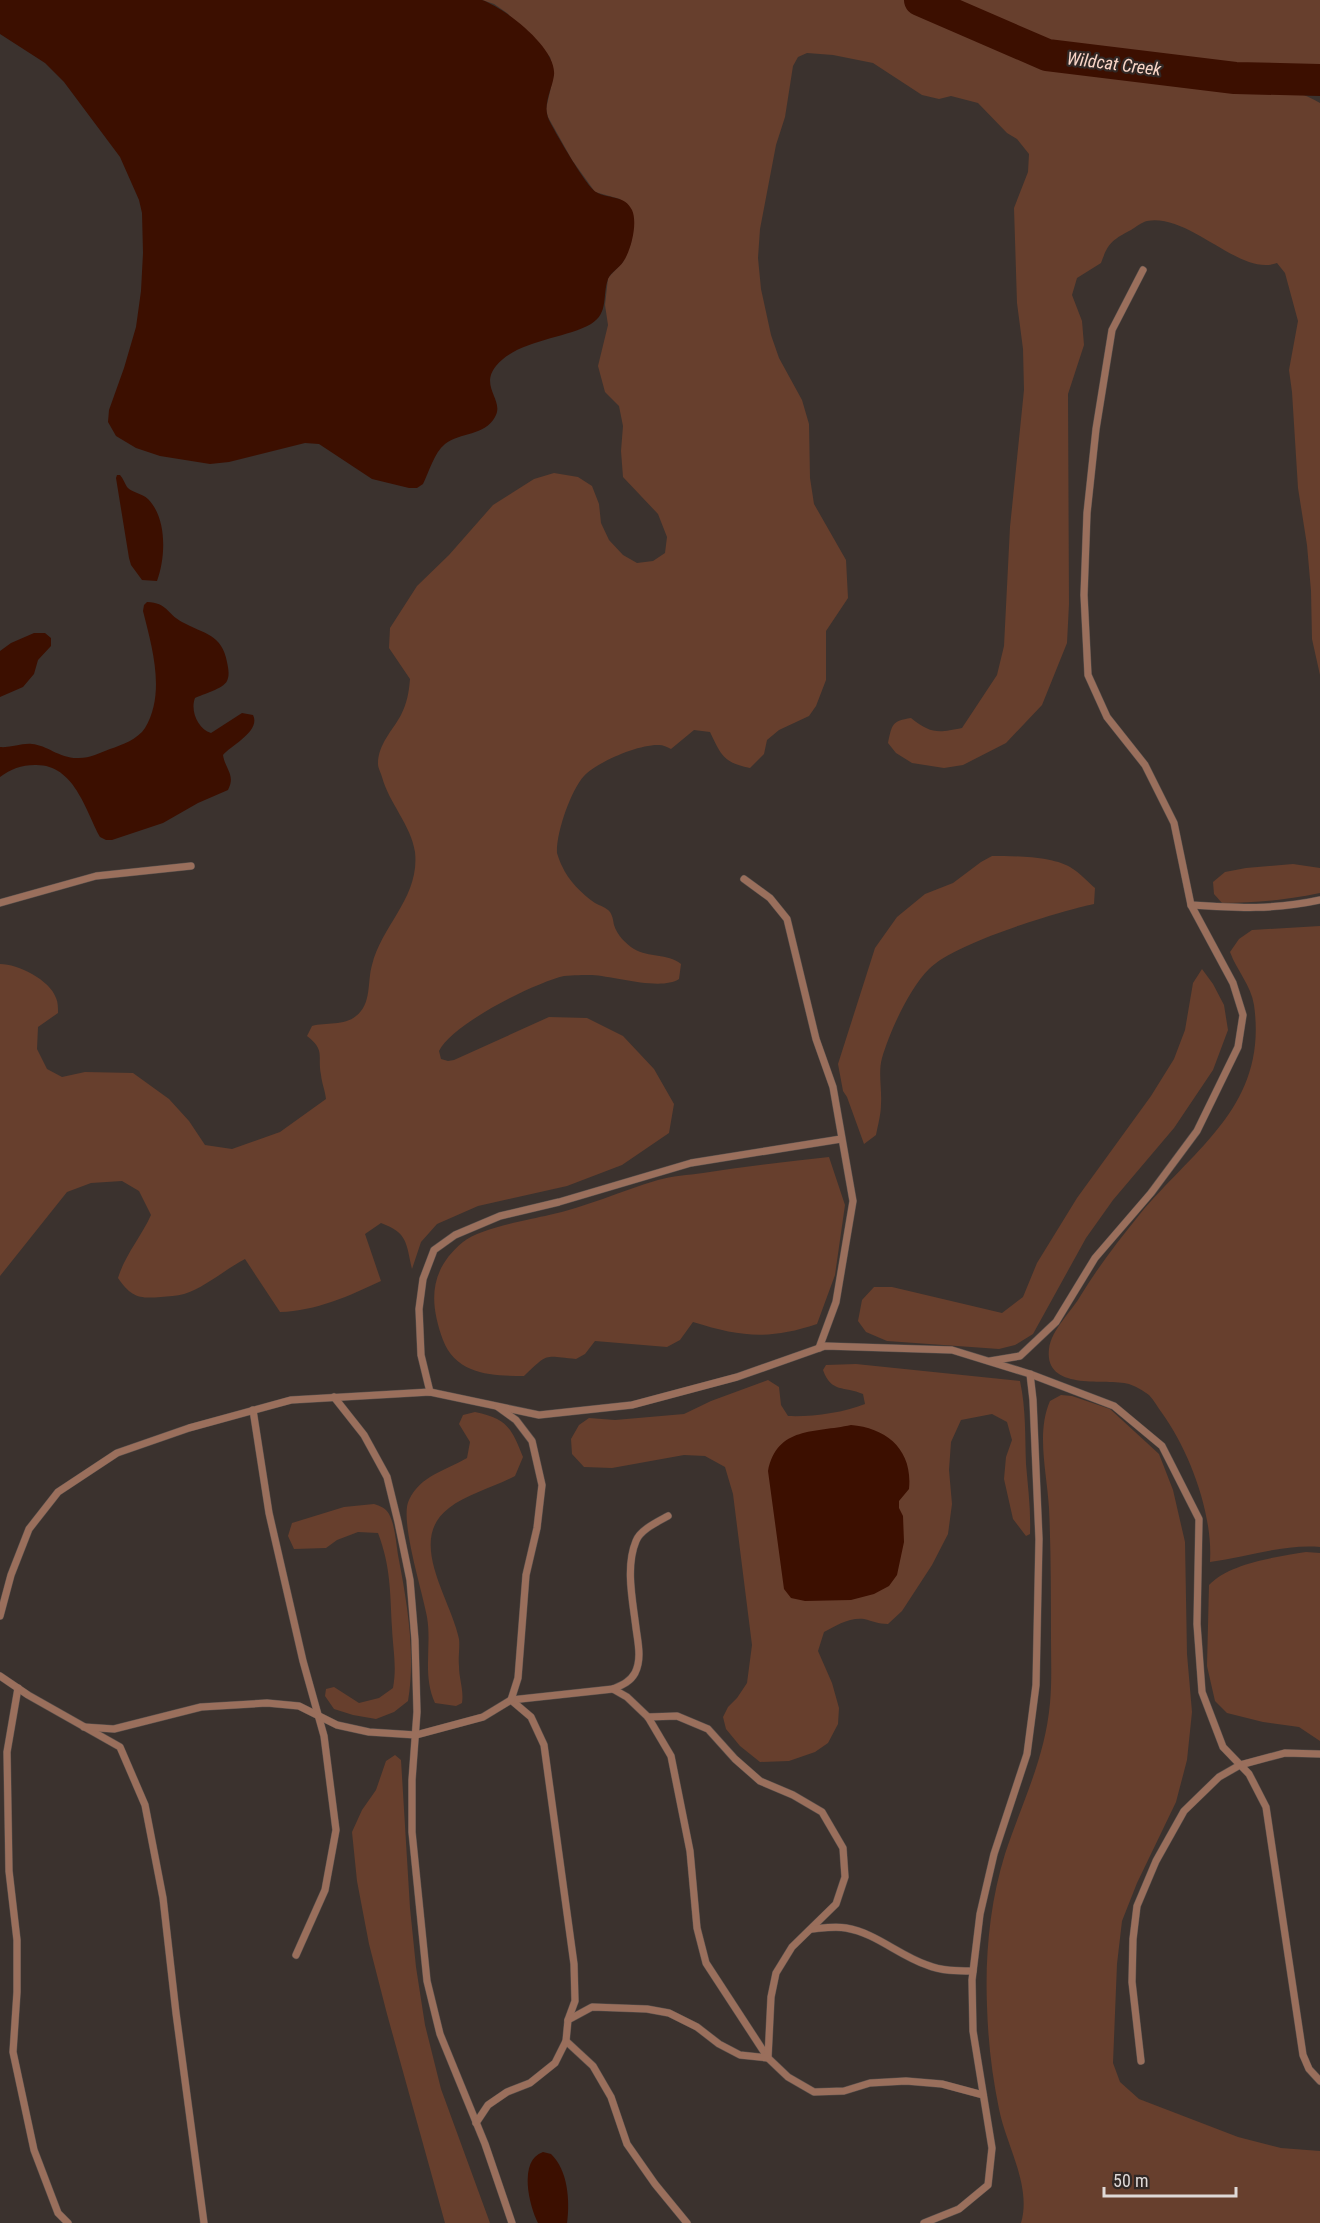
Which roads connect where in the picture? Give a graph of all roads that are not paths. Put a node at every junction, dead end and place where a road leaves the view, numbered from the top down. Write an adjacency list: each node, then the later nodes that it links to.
1 (1143, 270): 6 (lane)
2 (191, 866): 5 (lane)
3 (744, 879): 7 (lane)
4 (1320, 900): 6 (lane)
5 (0, 903)
6 (1191, 905): 9 (lane)
7 (841, 1139): 8 (lane); 11 (lane)
8 (819, 1348): 9 (lane); 13 (lane)
9 (988, 1362): 10 (lane)
10 (1029, 1374): 26 (lane); 29 (lane)
11 (430, 1392): 12 (lane); 13 (lane)
12 (334, 1397): 14 (lane); 24 (lane)
13 (496, 1406): 20 (lane)
14 (253, 1410): 16 (lane); 21 (lane)
15 (668, 1516): 19 (lane)
16 (0, 1616)
17 (0, 1676): 18 (lane)
18 (18, 1688): 23 (lane); 37 (lane)
19 (613, 1689): 20 (lane); 22 (lane)
20 (511, 1700): 24 (lane); 30 (lane)
21 (319, 1716): 23 (lane); 24 (lane); 28 (lane)
22 (648, 1717): 27 (lane); 32 (lane)
23 (84, 1727): 38 (lane)
24 (416, 1735): 36 (lane)
25 (1320, 1754): 26 (lane)
26 (1240, 1765): 33 (lane); 34 (lane)
27 (812, 1929): 29 (lane); 32 (lane)
28 (296, 1954)
29 (974, 1971): 35 (lane)
30 (568, 2020): 31 (lane); 32 (lane)
31 (566, 2041): 36 (lane); 40 (lane)
32 (768, 2058): 35 (lane)
33 (1141, 2061)
34 (1320, 2081)
35 (983, 2095): 41 (lane)
36 (476, 2123): 39 (lane)
37 (68, 2223)
38 (204, 2223)
39 (513, 2223)
40 (687, 2223)
41 (924, 2223)

